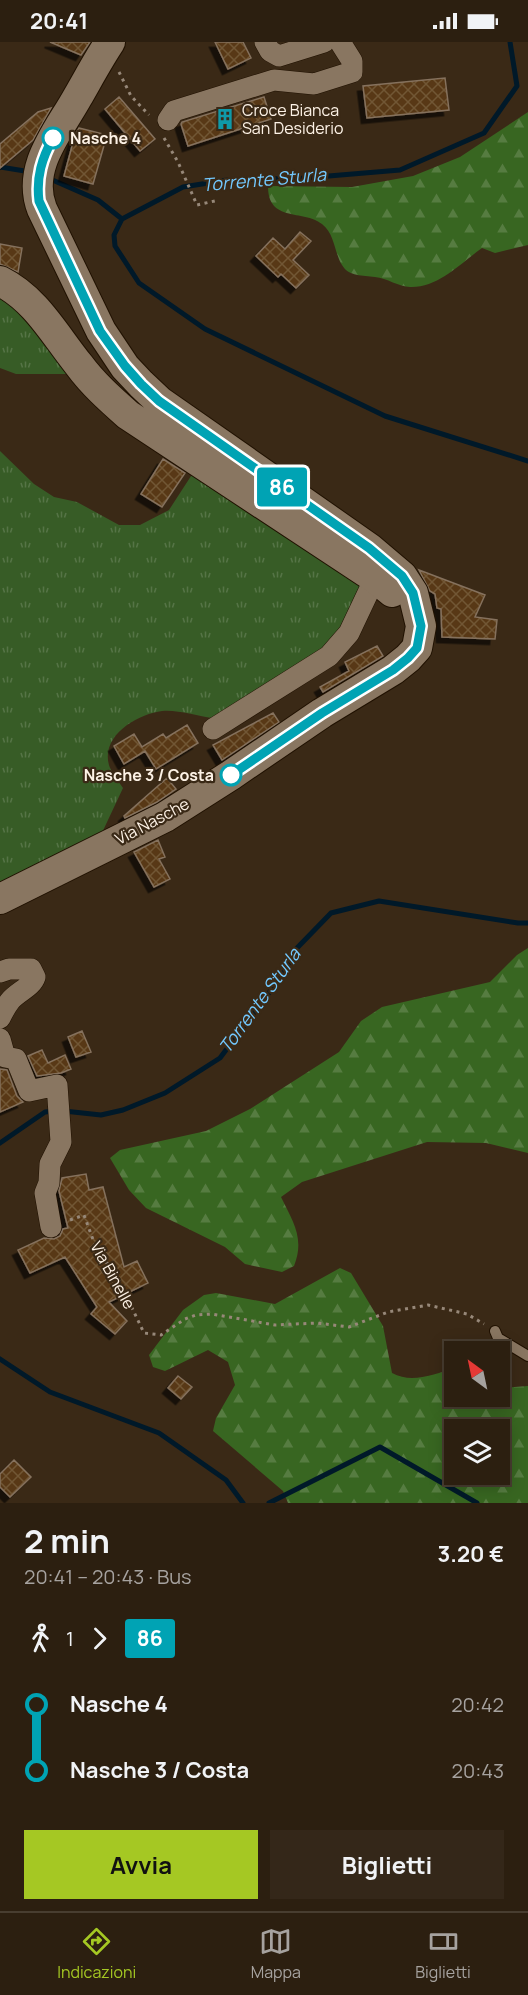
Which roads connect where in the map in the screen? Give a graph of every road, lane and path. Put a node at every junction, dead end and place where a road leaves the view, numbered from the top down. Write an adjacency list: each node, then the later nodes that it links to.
1 (265, 42): 2 (street)
2 (324, 42)
3 (340, 42): 5 (street)
4 (103, 53): 5 (path); 9 (street, Via Nasche)
5 (162, 125): 6 (path)
6 (219, 200)
7 (0, 281): 8 (street)
8 (375, 578): 9 (street); 10 (street)
9 (417, 608): 11 (street, Via Nasche)
10 (213, 729)
11 (0, 899)
12 (0, 972): 13 (street)
13 (0, 1018)
14 (0, 1039): 15 (street)
15 (51, 1227): 16 (path, Via Binelle)
16 (495, 1330): 17 (lane)
17 (528, 1356)

